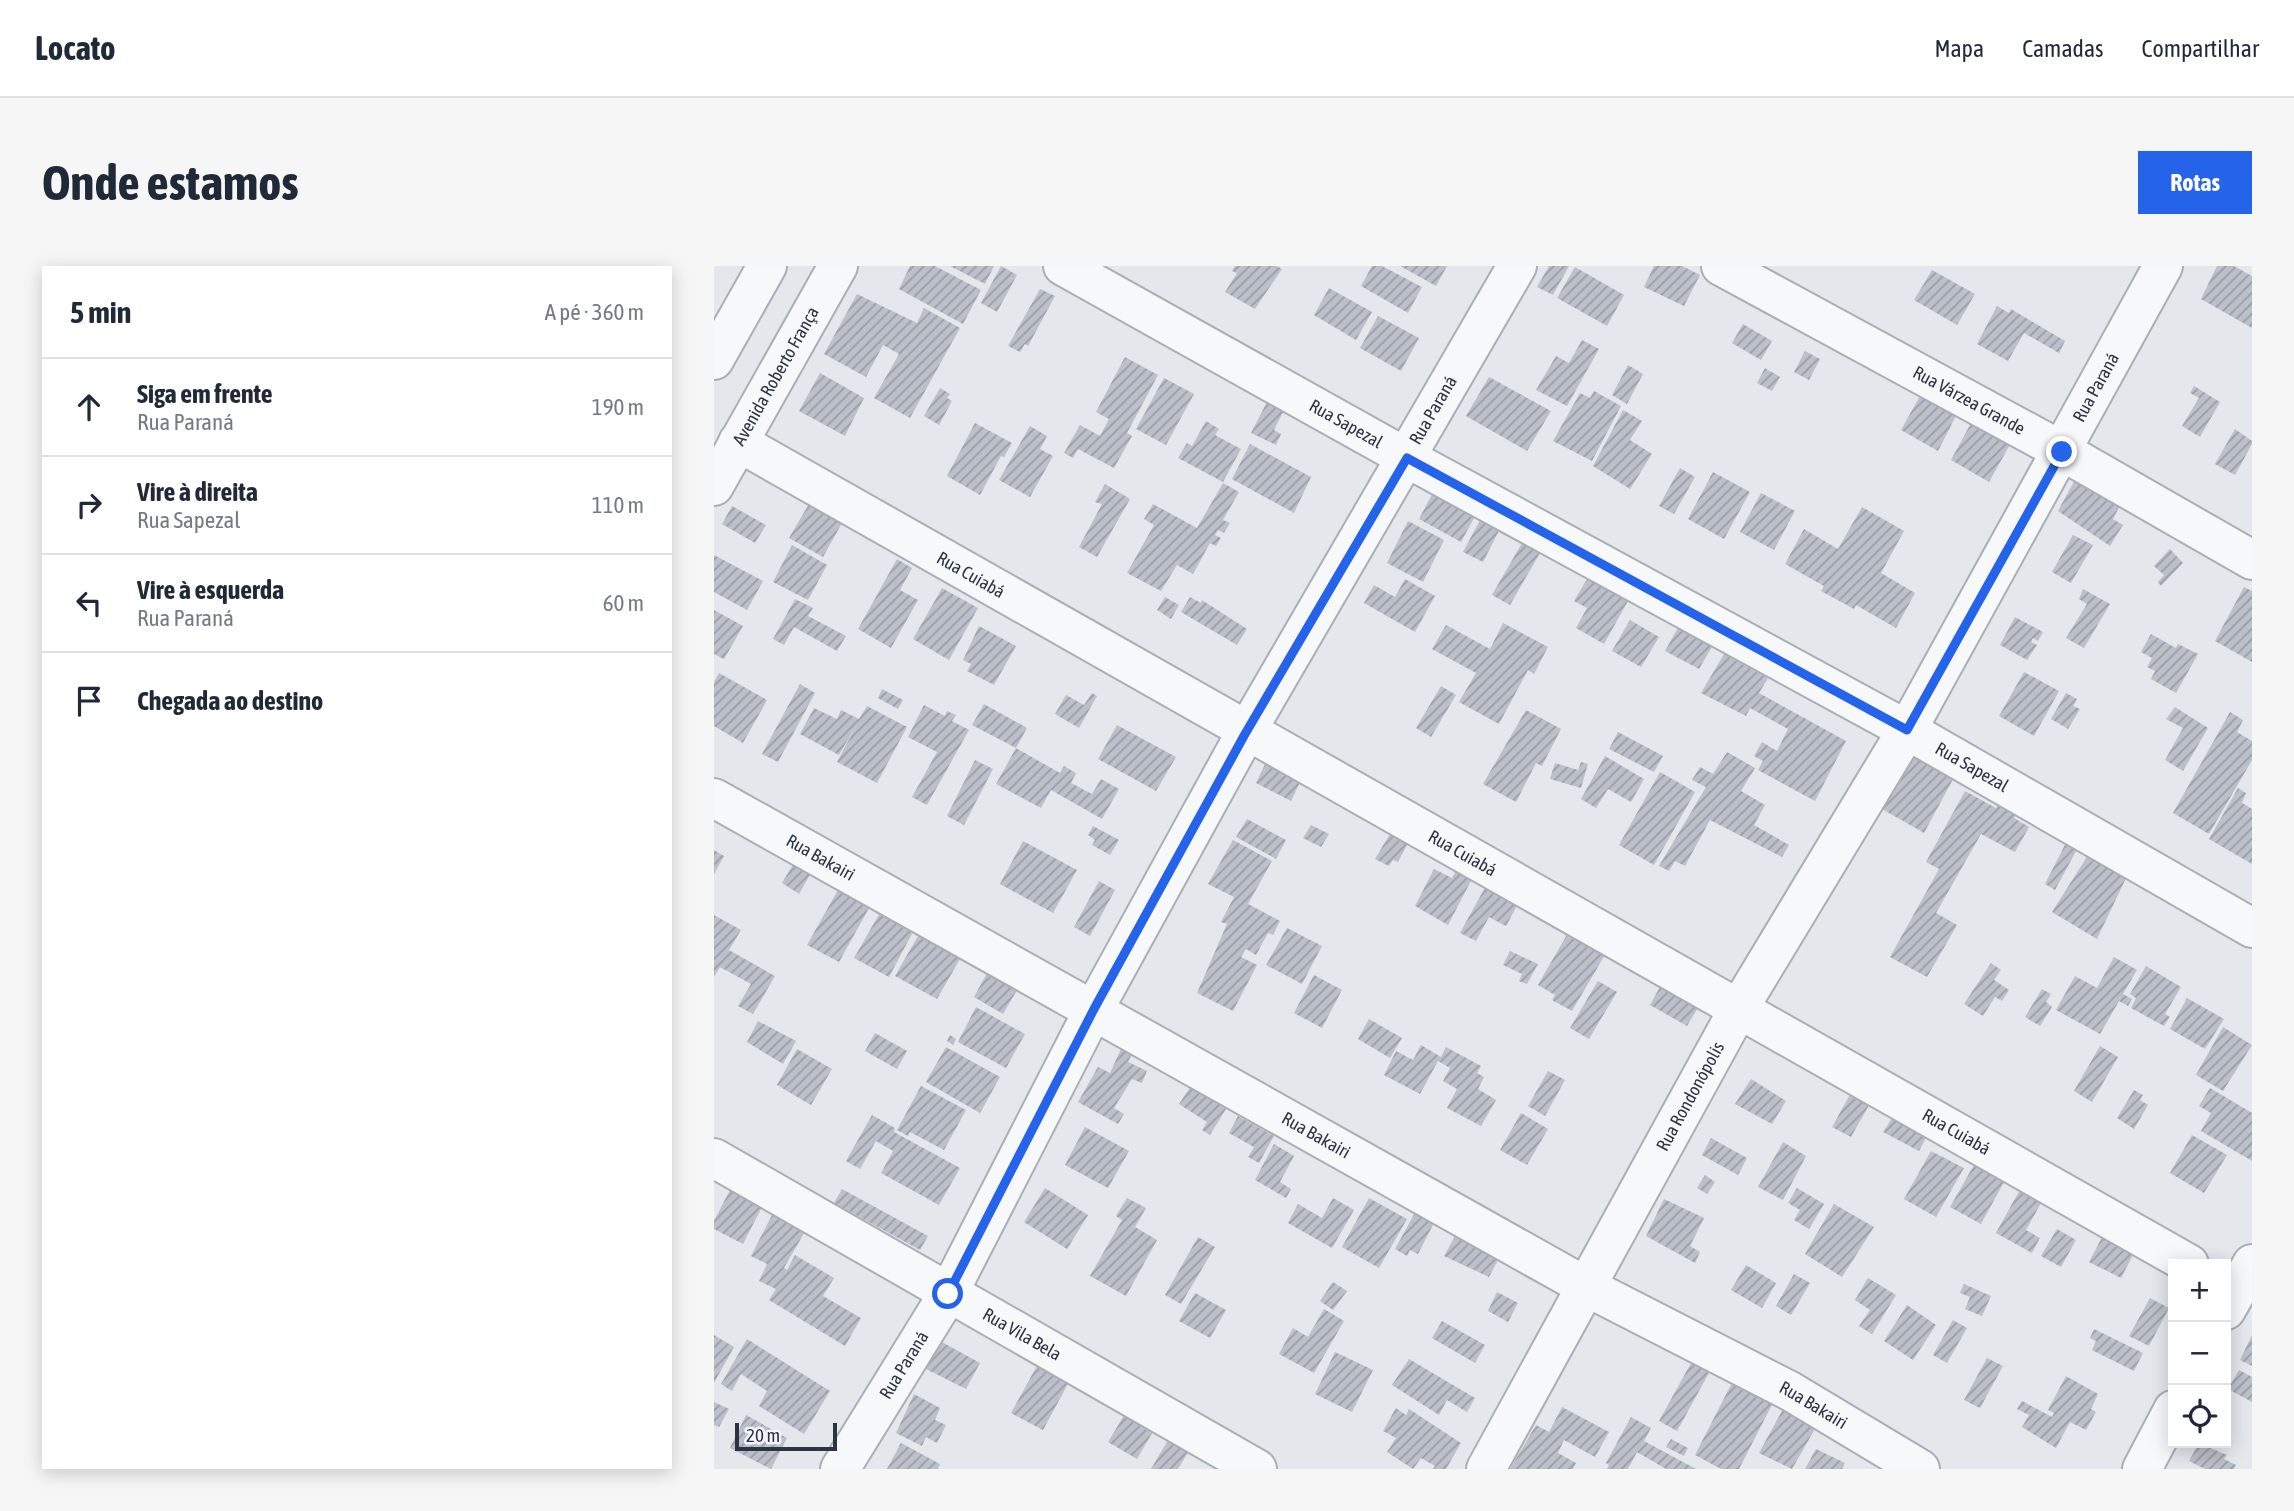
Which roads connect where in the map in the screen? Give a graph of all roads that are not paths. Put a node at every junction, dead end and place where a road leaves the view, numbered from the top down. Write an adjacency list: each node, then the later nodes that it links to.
1 (767, 266): 7 (street)
2 (838, 266): 8 (street, Avenida Roberto França)
3 (1063, 266): 10 (street, Rua Sapezal)
4 (1517, 266): 10 (street, Rua Paraná)
5 (1721, 266): 9 (street, Rua Várzea Grande)
6 (2163, 266): 9 (street, Rua Paraná)
7 (714, 360)
8 (738, 442): 11 (street, Avenida Roberto França); 14 (street, Rua Cuiabá)
9 (2062, 452): 12 (street, Rua Várzea Grande); 13 (street, Rua Paraná)
10 (1407, 458): 13 (street, Rua Sapezal); 14 (street, Rua Paraná)
11 (714, 486)
12 (2252, 560)
13 (1907, 730): 16 (street, Rua Sapezal); 17 (street, Rua Rondonópolis)
14 (1245, 734): 17 (street, Rua Cuiabá); 18 (street, Rua Paraná)
15 (714, 798): 18 (street, Rua Bakairi)
16 (2252, 928)
17 (1740, 1008): 20 (street, Rua Cuiabá); 21 (street, Rua Rondonópolis)
18 (1094, 1009): 21 (street, Rua Bakairi); 22 (street, Rua Paraná)
19 (714, 1158): 22 (street, Rua Vila Bela)
20 (2180, 1259)
21 (1585, 1286): 26 (street, Rua Rondonópolis); 27 (street, Rua Bakairi)
22 (948, 1294): 24 (street, Rua Paraná); 25 (street, Rua Vila Bela)
23 (2168, 1420): 28 (street)
24 (840, 1469)
25 (1257, 1469)
26 (1486, 1469)
27 (1920, 1469)
28 (2142, 1469)

